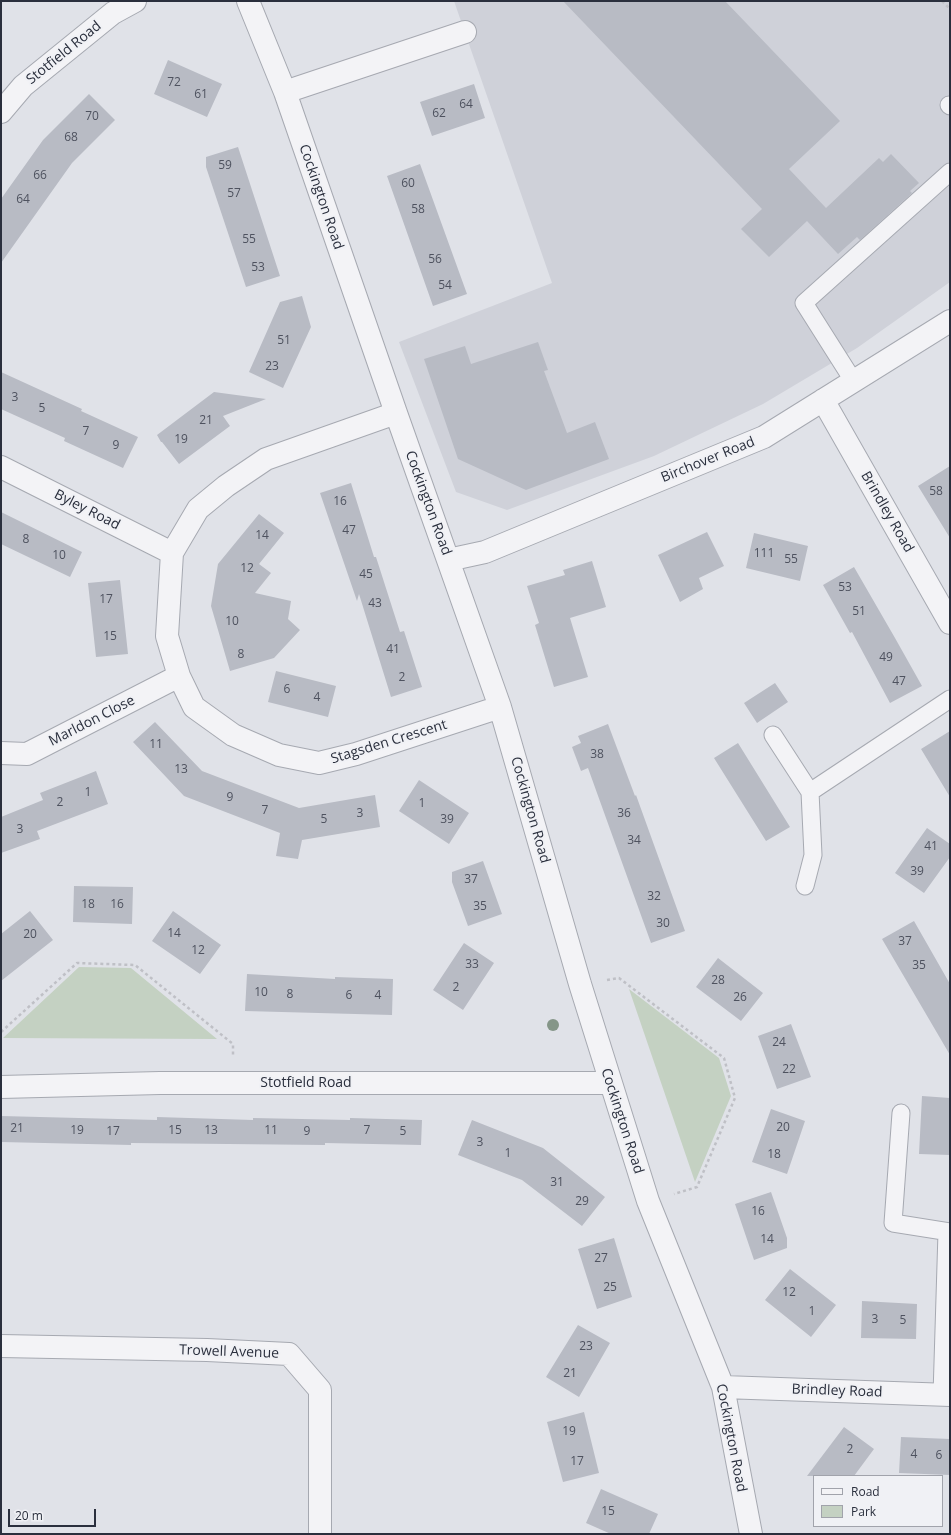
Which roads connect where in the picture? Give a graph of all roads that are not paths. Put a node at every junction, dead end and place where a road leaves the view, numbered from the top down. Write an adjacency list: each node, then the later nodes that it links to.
1 (135, 1): 5 (street, Stotfield Road)
2 (248, 1): 4 (street, Cockington Road)
3 (464, 32): 4 (street)
4 (285, 92): 10 (street, Cockington Road)
5 (1, 112)
6 (950, 172): 8 (lane)
7 (950, 321): 8 (street, Birchover Road)
8 (854, 382): 9 (street, Birchover Road)
9 (823, 400): 13 (street, Birchover Road); 14 (street, Brindley Road)
10 (396, 413): 12 (street, Stagsden Crescent); 13 (street, Cockington Road)
11 (1, 467): 12 (street, Byley Road)
12 (172, 553): 15 (street, Stagsden Crescent)
13 (448, 560): 17 (street, Cockington Road)
14 (950, 622)
15 (180, 676): 17 (street, Stagsden Crescent); 19 (street, Marldon Close)
16 (950, 699): 20 (lane)
17 (500, 707): 22 (street, Cockington Road)
18 (773, 735): 20 (lane)
19 (1, 754)
20 (810, 792): 21 (lane)
21 (805, 886)
22 (610, 1083): 23 (street, Stotfield Road); 27 (street, Cockington Road)
23 (1, 1087)
24 (901, 1113): 25 (lane)
25 (949, 1232): 28 (lane)
26 (1, 1346): 29 (street, Trowell Avenue)
27 (723, 1387): 28 (street, Brindley Road); 30 (street, Cockington Road)
28 (946, 1395)
29 (320, 1534)
30 (751, 1534)

